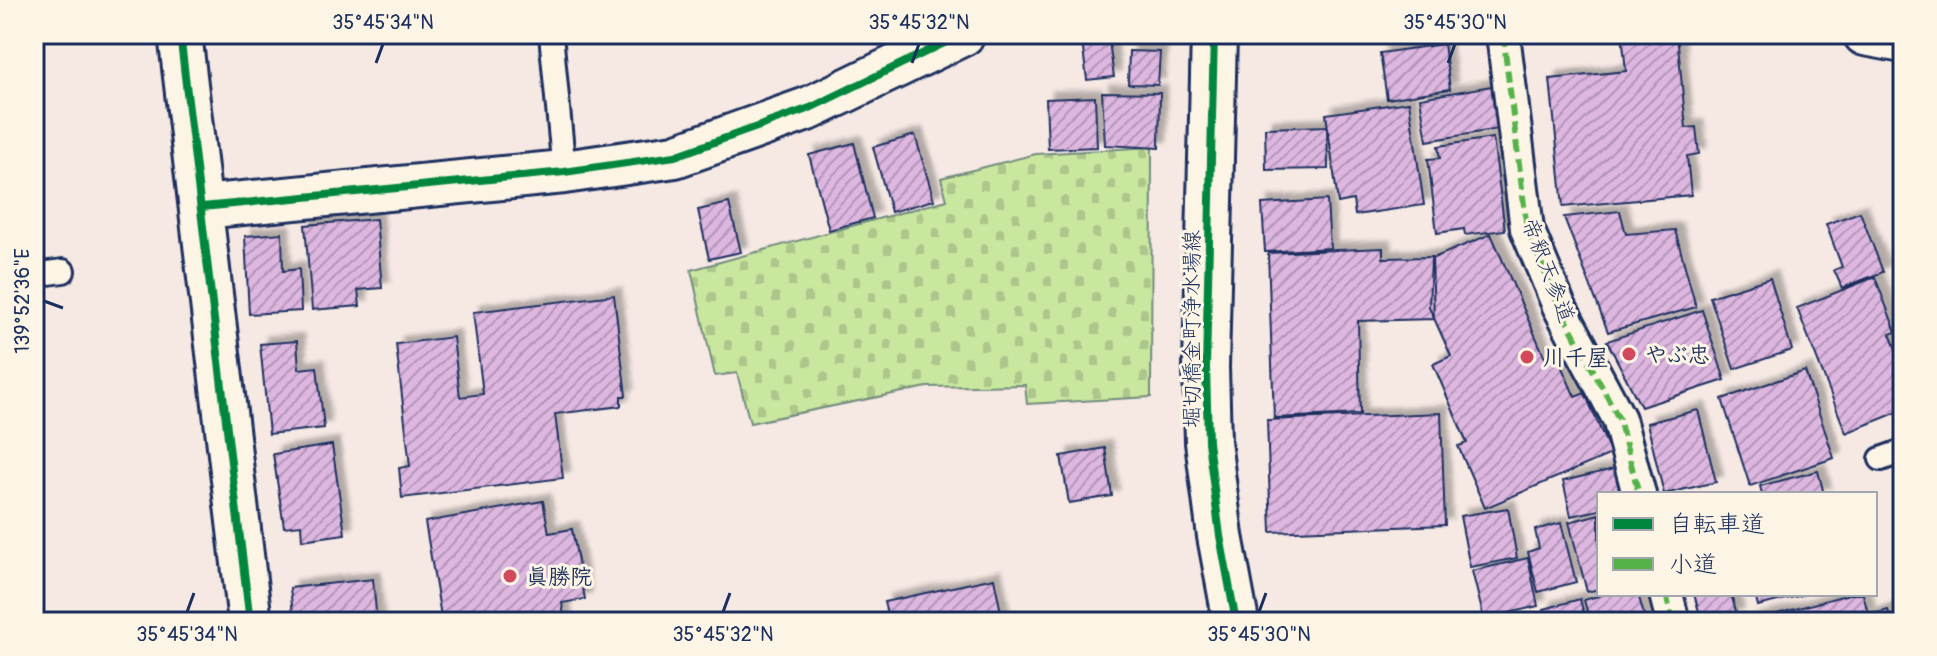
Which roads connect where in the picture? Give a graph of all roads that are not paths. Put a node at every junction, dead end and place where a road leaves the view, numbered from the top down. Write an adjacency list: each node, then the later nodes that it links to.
1 (180, 34): 9 (street)
2 (551, 34): 8 (lane)
3 (963, 34): 8 (street)
4 (1214, 34): 17 (street, 堀切橋金町浄水場線)
5 (1503, 34): 14 (street, 帝釈天参道)
6 (1865, 34): 7 (street)
7 (1903, 41)
8 (564, 172): 9 (street)
9 (202, 207): 16 (street)
10 (63, 271): 11 (lane)
11 (34, 275)
12 (1903, 451): 13 (lane)
13 (1881, 459)
14 (1638, 492)
15 (1666, 596): 18 (street)
16 (250, 622)
17 (1236, 622)
18 (1673, 622)

